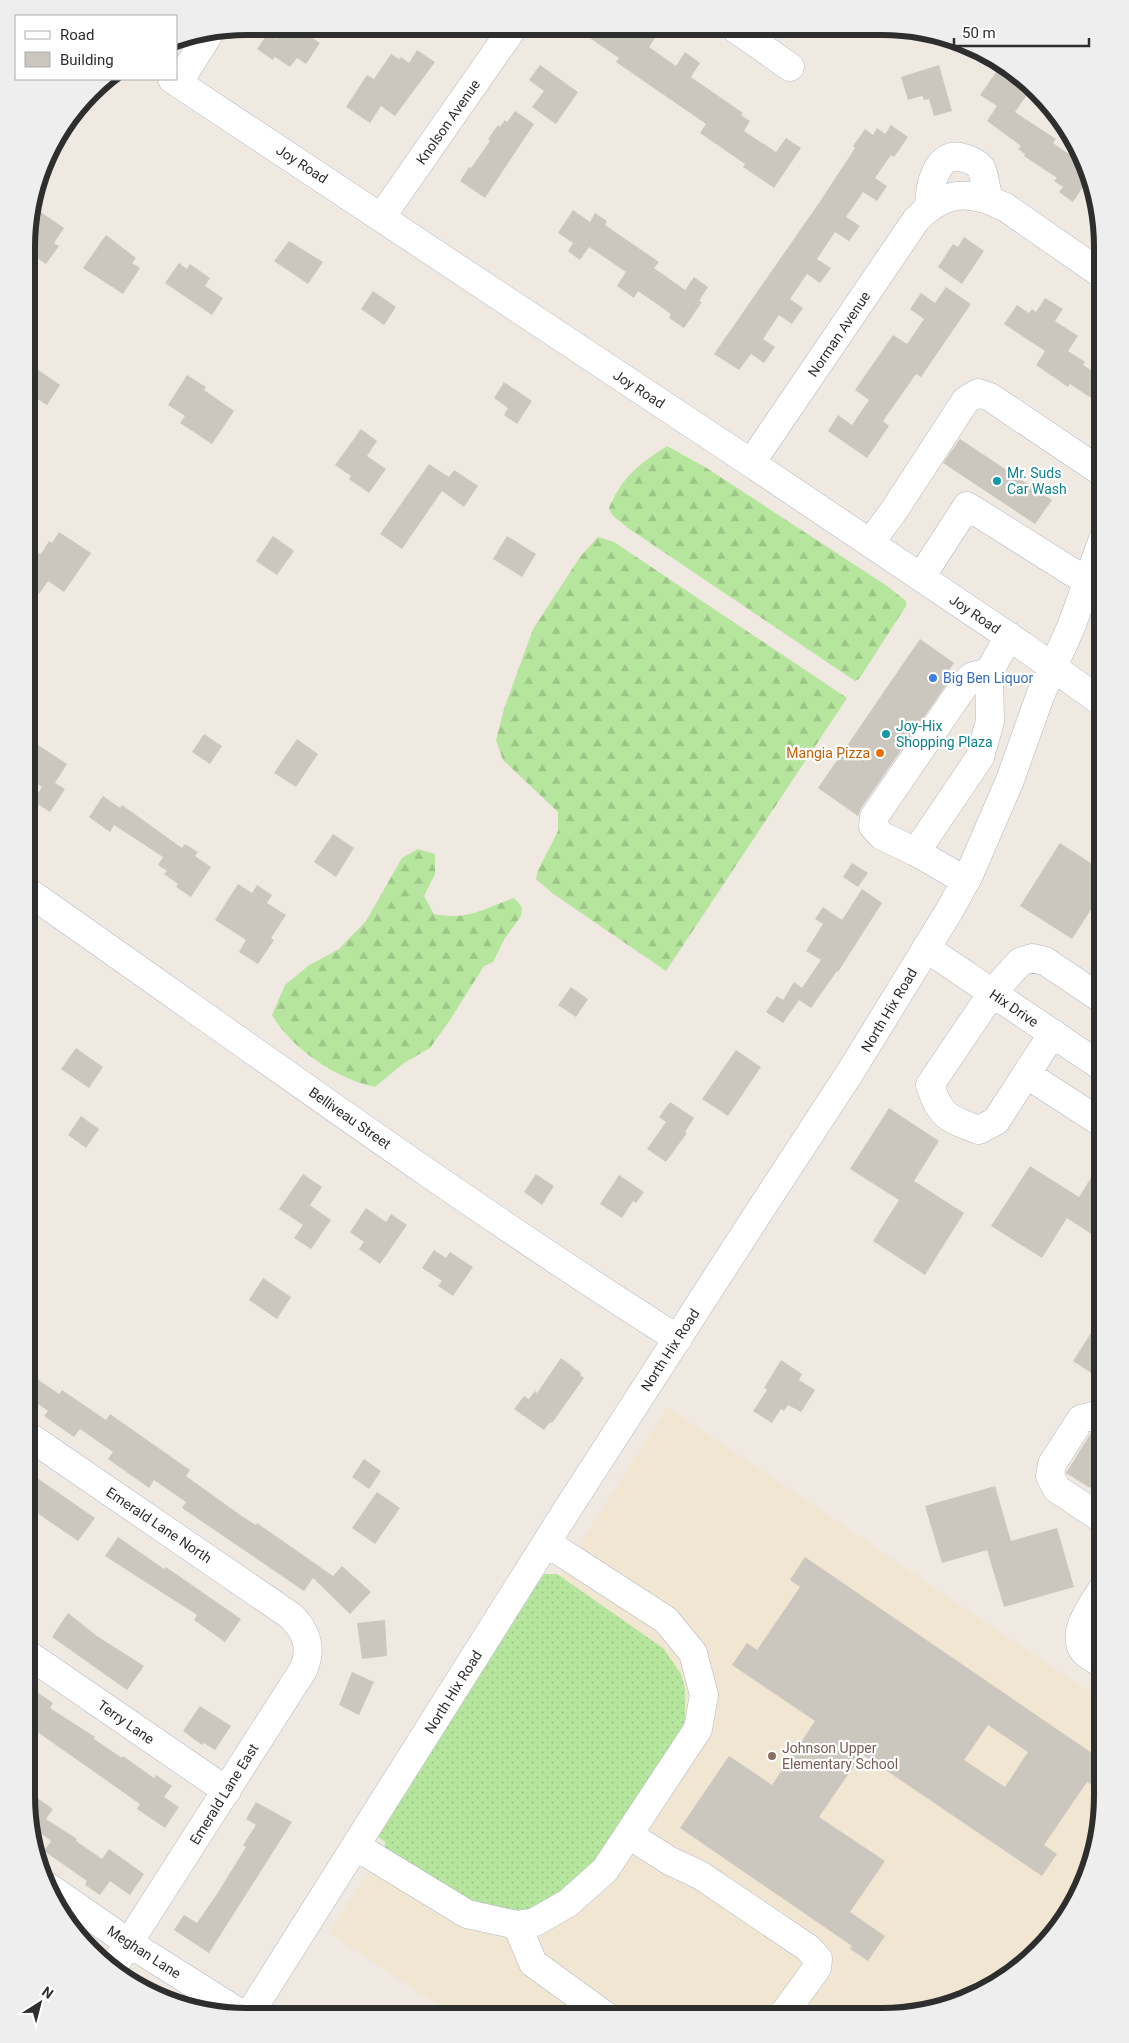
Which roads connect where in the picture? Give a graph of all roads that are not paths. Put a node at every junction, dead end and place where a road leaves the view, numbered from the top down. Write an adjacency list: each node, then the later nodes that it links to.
1 (508, 35): 9 (street, Knolson Avenue)
2 (745, 35): 4 (street)
3 (204, 39): 5 (street)
4 (790, 67)
5 (178, 77)
6 (175, 81): 9 (street, Joy Road)
7 (989, 199): 8 (street, Norman Avenue); 8 (street); 10 (street, Norman Avenue)
8 (929, 207): 11 (street, Norman Avenue)
9 (382, 216): 11 (street, Joy Road)
10 (1094, 269)
11 (751, 463): 13 (street, Joy Road)
12 (1094, 467): 13 (street)
13 (870, 543): 15 (street, Joy Road)
14 (1094, 565): 16 (street, North Hix Road)
15 (920, 577): 16 (street); 17 (street, Joy Road)
16 (1088, 582): 18 (street, North Hix Road)
17 (1009, 636): 18 (street, Joy Road); 19 (street)
18 (1053, 667): 20 (street, Joy Road); 22 (street, North Hix Road)
19 (989, 672): 21 (street); 21 (street)
20 (1094, 697)
21 (916, 852): 22 (street)
22 (966, 881): 24 (street, North Hix Road)
23 (35, 896): 31 (street, Belliveau Street)
24 (926, 948): 25 (street, Hix Drive); 31 (street, North Hix Road)
25 (992, 993): 26 (street); 27 (street, Hix Drive); 29 (street)
26 (1094, 995)
27 (1053, 1033): 28 (street, Hix Drive); 29 (street)
28 (1094, 1061)
29 (1026, 1074): 30 (street)
30 (1094, 1118)
31 (678, 1338): 35 (street, North Hix Road)
32 (1094, 1416): 34 (street)
33 (35, 1441): 37 (street, Emerald Lane North)
34 (1094, 1514)
35 (547, 1543): 41 (street); 42 (street, North Hix Road)
36 (1094, 1603): 38 (street)
37 (290, 1616): 40 (street, Emerald Lane East)
38 (1094, 1658)
39 (35, 1659): 40 (street, Terry Lane)
40 (226, 1790): 45 (street, Emerald Lane East)
41 (629, 1835): 44 (street); 50 (street)
42 (357, 1847): 44 (street); 48 (street, North Hix Road)
43 (59, 1894): 45 (street, Meghan Lane)
44 (518, 1925): 49 (street)
45 (129, 1943): 46 (street, Emerald Lane East); 47 (street, Meghan Lane)
46 (116, 1963)
47 (232, 2008)
48 (254, 2008)
49 (594, 2008)
50 (788, 2008)

